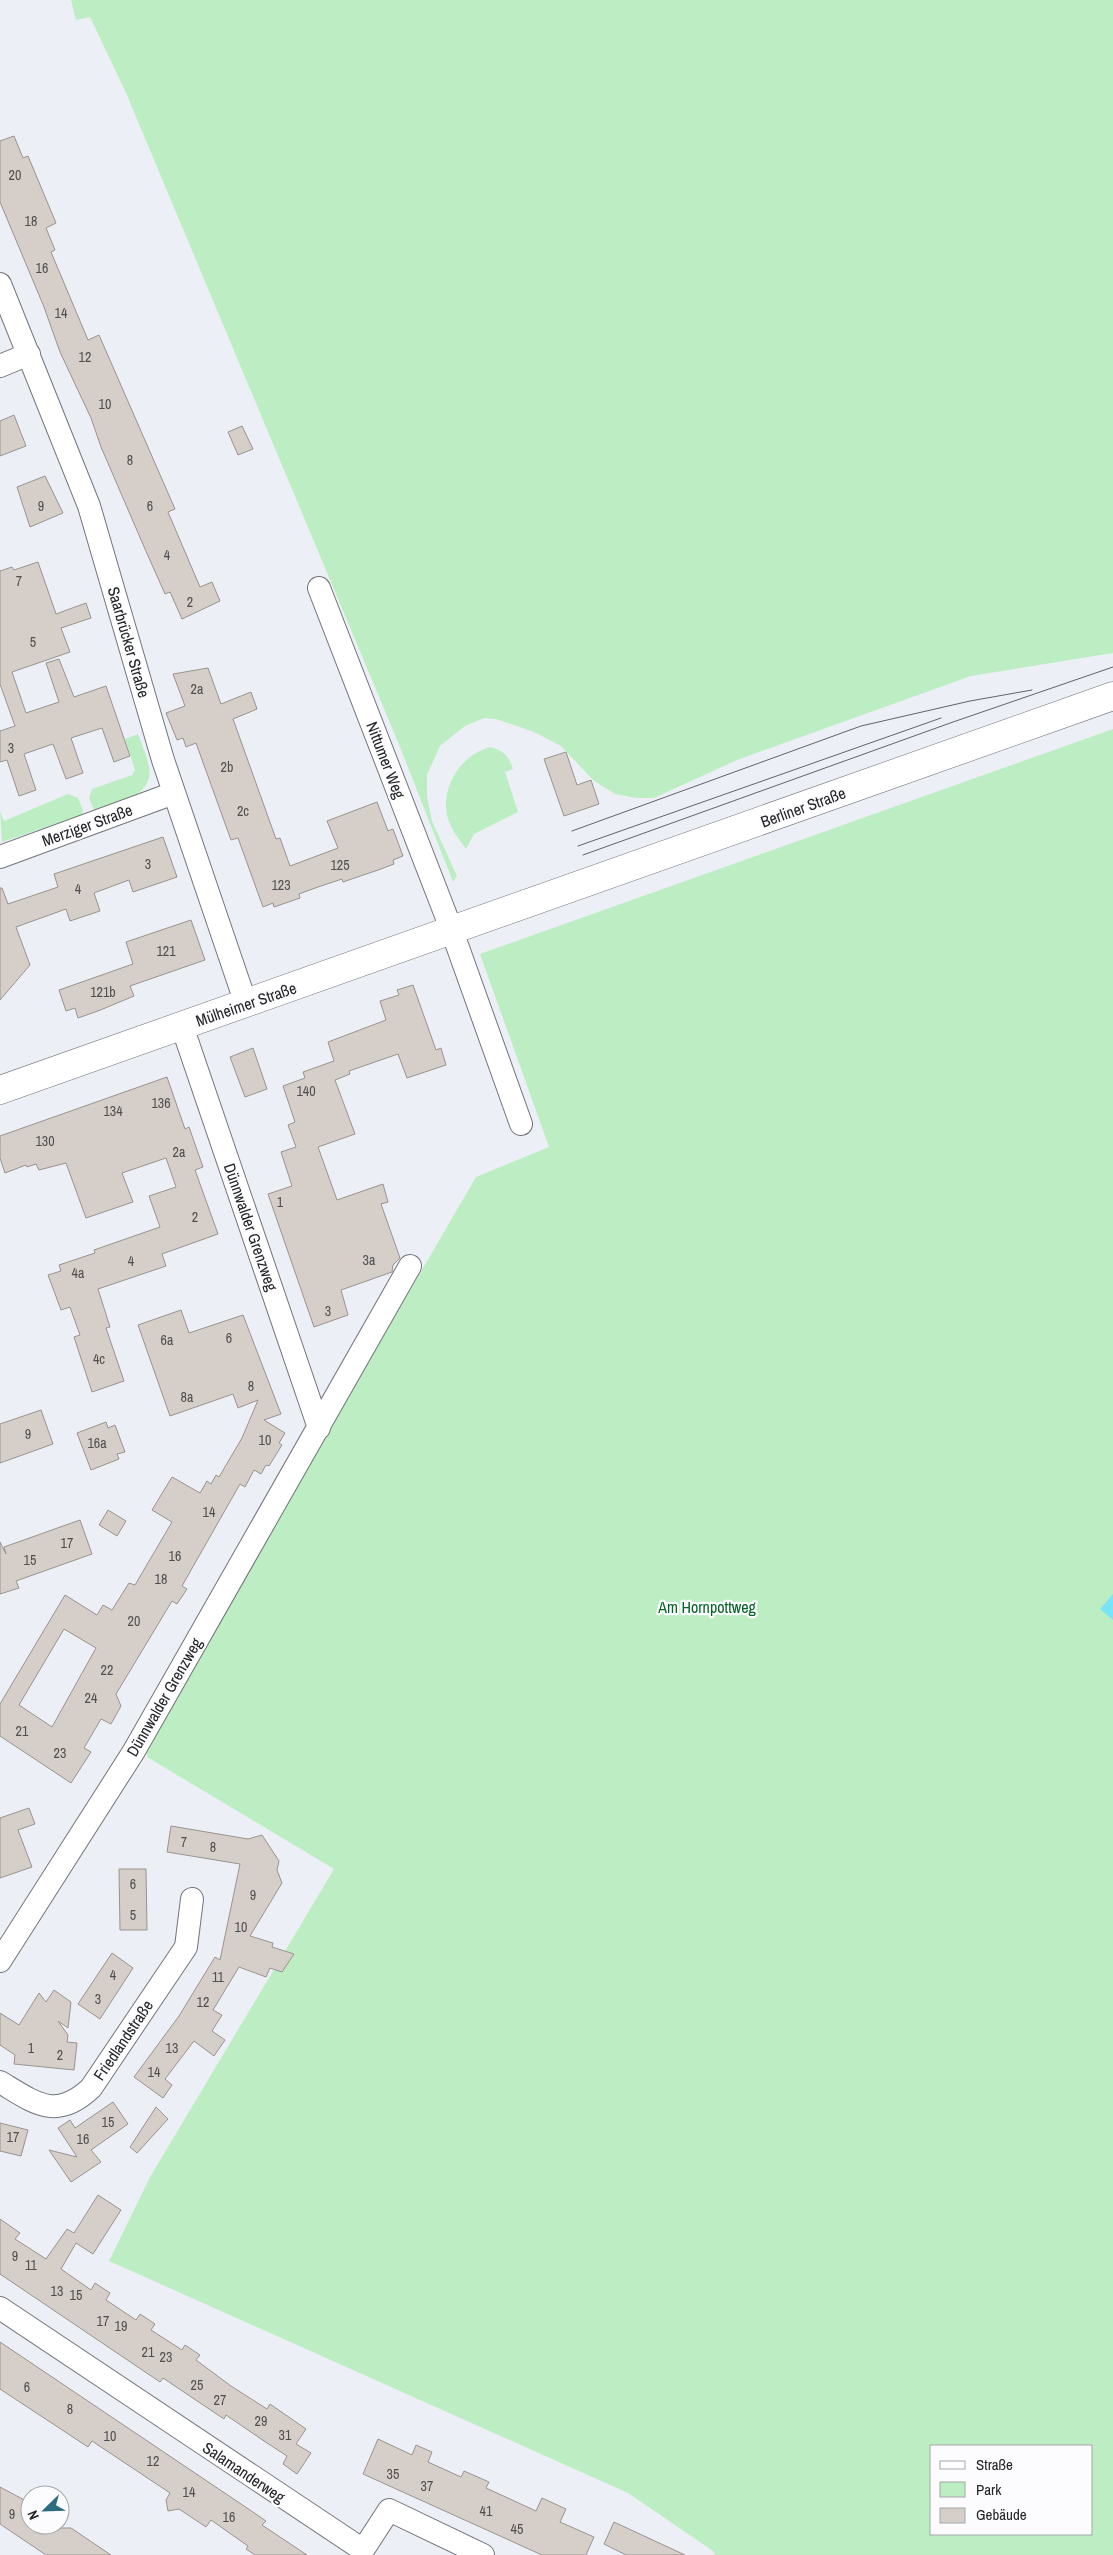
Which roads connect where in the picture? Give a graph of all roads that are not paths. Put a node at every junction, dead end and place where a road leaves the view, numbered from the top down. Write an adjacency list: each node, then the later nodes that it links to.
1 (0, 284): 2 (street, Saarbrücker Straße)
2 (29, 354): 3 (street); 6 (street, Saarbrücker Straße)
3 (0, 366)
4 (318, 588): 9 (street, Nittumer Weg)
5 (1113, 696): 8 (main road, Berliner Straße)
6 (174, 793): 7 (street, Merziger Straße); 10 (street, Saarbrücker Straße)
7 (0, 857)
8 (493, 917): 9 (main road, Mülheimer Straße)
9 (452, 931): 10 (main road, Mülheimer Straße); 13 (street)
10 (246, 1004): 11 (main road, Mülheimer Straße)
11 (182, 1026): 12 (main road, Mülheimer Straße); 15 (street, Dünnwalder Grenzweg)
12 (0, 1090)
13 (521, 1124)
14 (410, 1266): 15 (street, Dünnwalder Grenzweg)
15 (319, 1428): 18 (street, Dünnwalder Grenzweg)
16 (192, 1899): 19 (street, Friedlandstraße)
17 (0, 1922): 18 (street)
18 (4, 1953)
19 (0, 2082)
20 (0, 2308): 21 (street, Salamanderweg)
21 (361, 2552): 22 (street, Salamanderweg)
22 (483, 2555)

